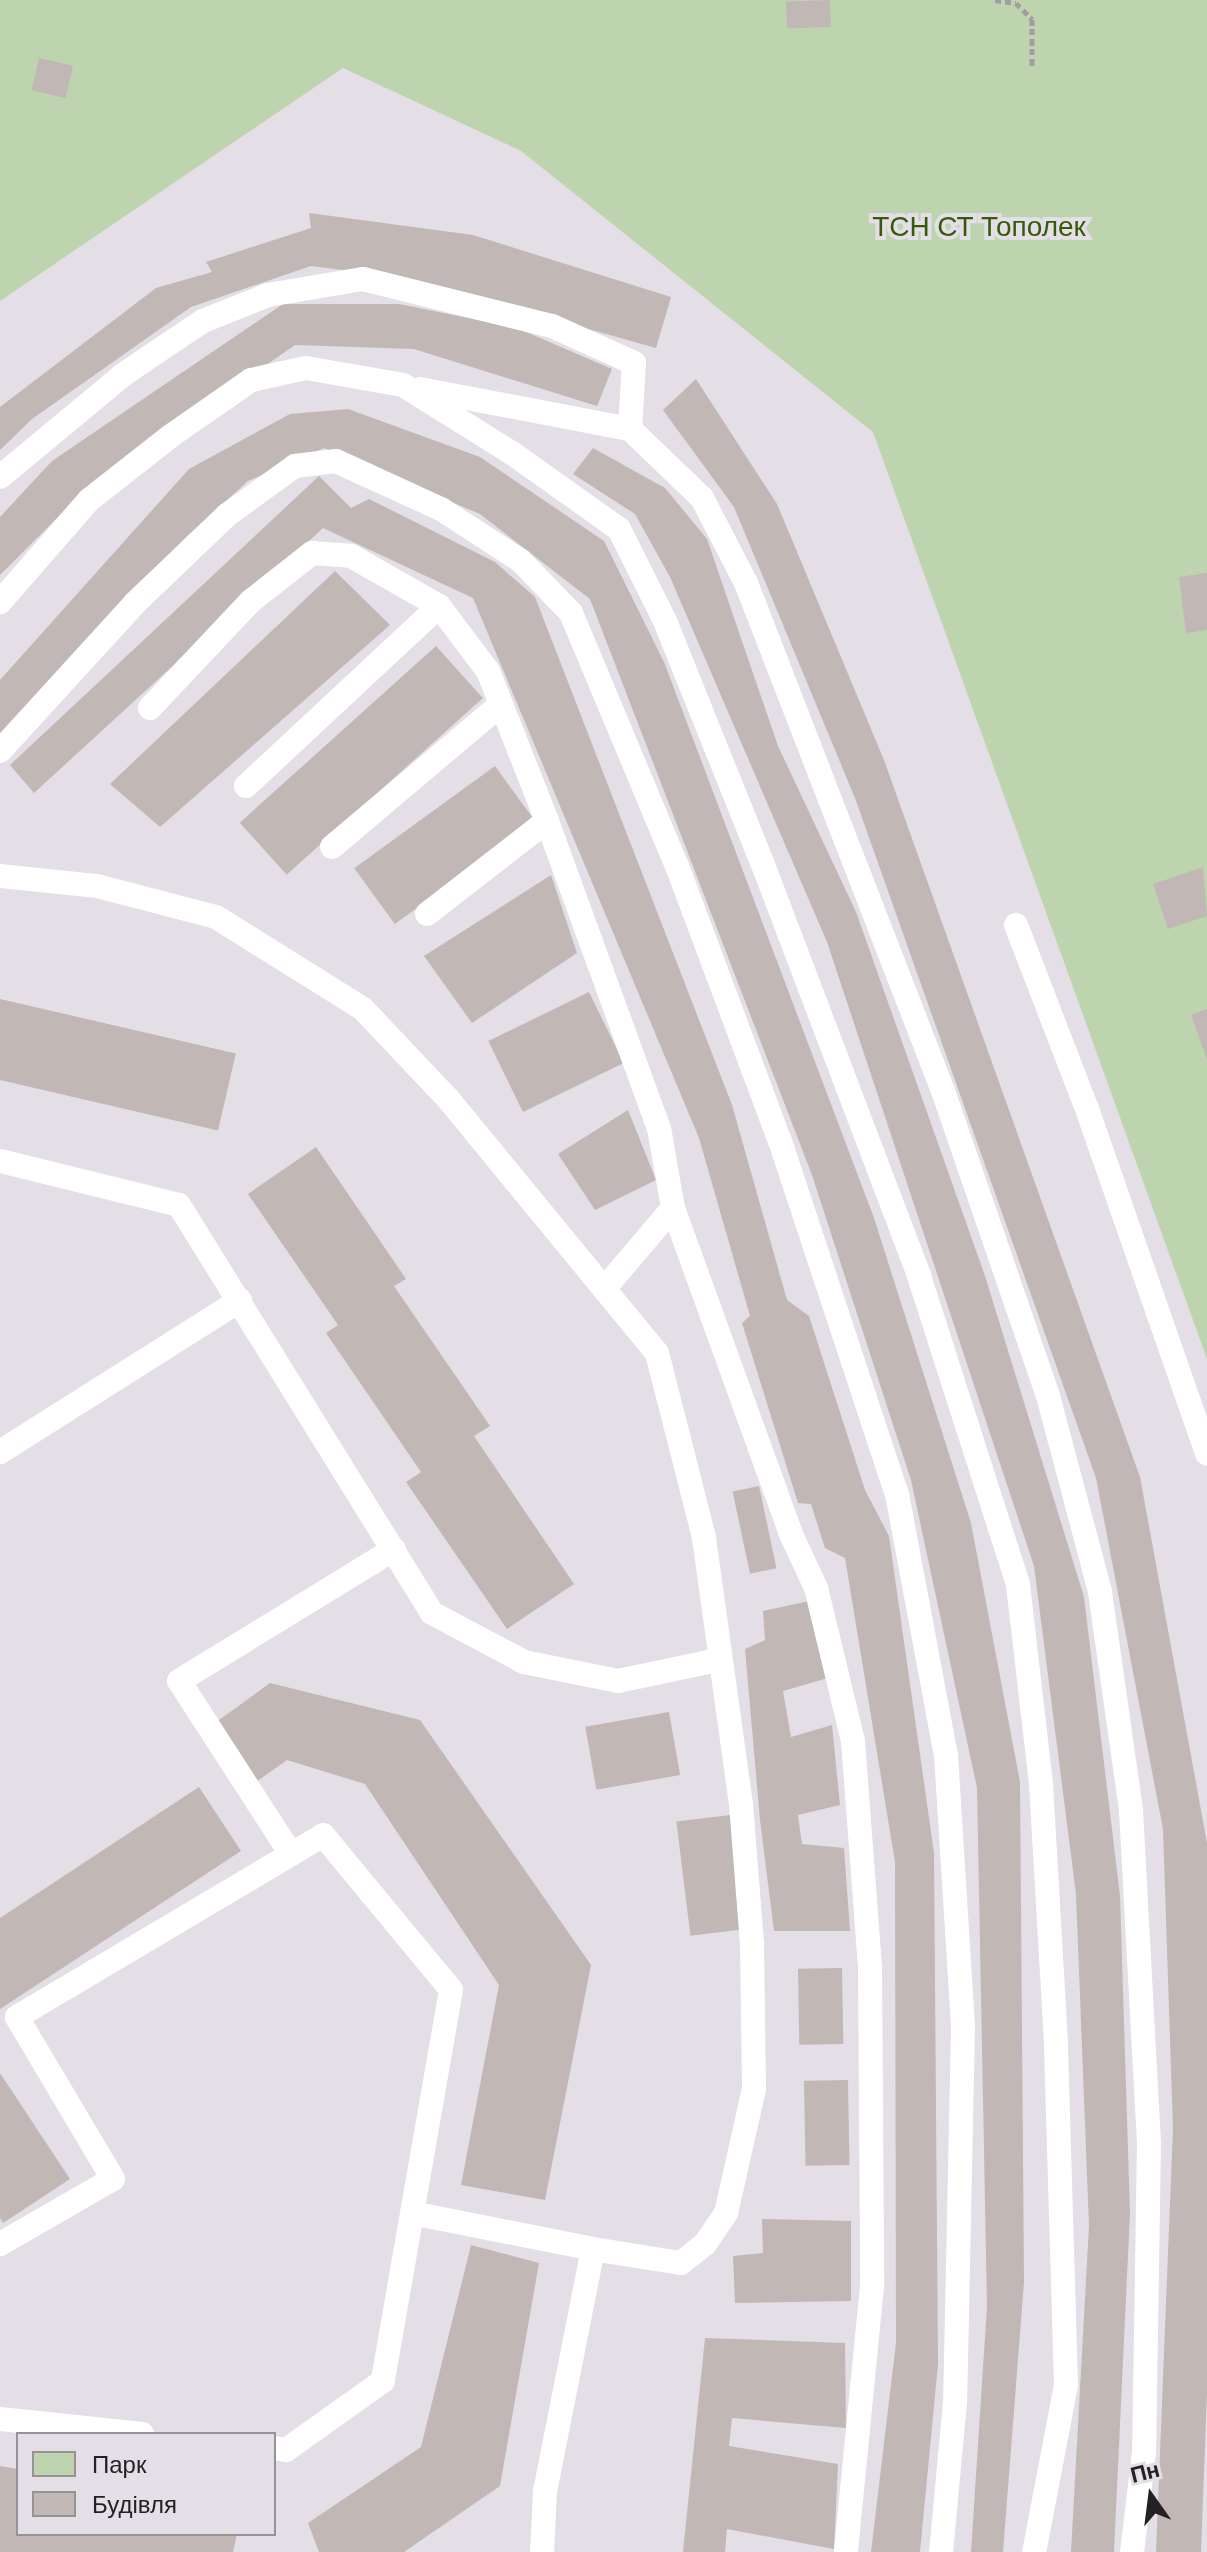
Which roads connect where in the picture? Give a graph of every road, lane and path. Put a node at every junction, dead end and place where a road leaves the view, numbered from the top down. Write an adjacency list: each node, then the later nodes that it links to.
1 (995, 0): 2 (path)
2 (1032, 67)
3 (403, 385): 4 (lane); 6 (lane); 35 (lane)
4 (630, 429): 5 (lane); 36 (lane)
5 (0, 477)
6 (0, 602)
7 (439, 606): 8 (lane); 9 (lane); 11 (lane)
8 (500, 705): 12 (lane); 13 (lane)
9 (150, 708)
10 (0, 751): 34 (lane)
11 (246, 786)
12 (547, 821): 15 (lane); 18 (lane)
13 (332, 847)
14 (0, 876): 19 (lane)
15 (427, 914)
16 (1016, 925): 22 (lane)
17 (0, 1161): 20 (lane)
18 (673, 1208): 19 (lane); 33 (lane)
19 (604, 1289): 24 (lane)
20 (240, 1300): 21 (lane); 23 (lane)
21 (0, 1452)
22 (1207, 1454)
23 (394, 1549): 24 (lane); 25 (lane)
24 (718, 1660): 28 (lane)
25 (291, 1854): 26 (lane); 27 (lane)
26 (412, 2213): 28 (lane); 31 (lane)
27 (0, 2244)
28 (593, 2249): 32 (lane)
29 (0, 2419): 30 (lane)
30 (123, 2432)
31 (276, 2448)
32 (542, 2552)
33 (846, 2552)
34 (941, 2552)
35 (1034, 2552)
36 (1132, 2552)

